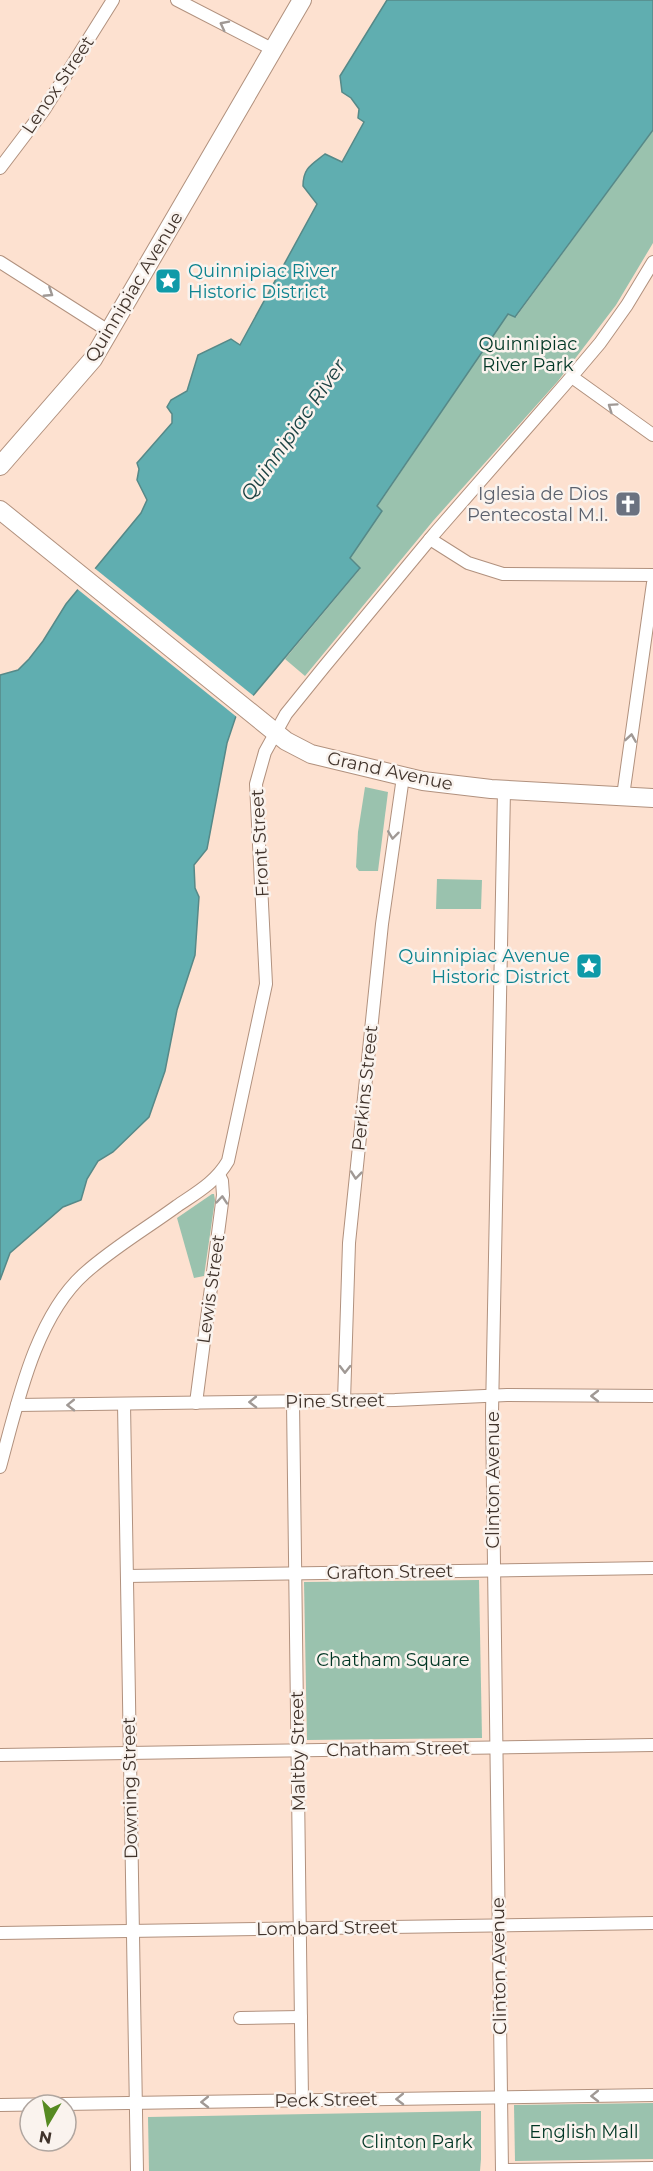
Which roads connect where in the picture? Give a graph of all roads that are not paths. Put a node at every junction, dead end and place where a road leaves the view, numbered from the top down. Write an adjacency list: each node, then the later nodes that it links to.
1 (113, 0): 5 (street, Lenox Street)
2 (177, 0): 4 (street, one-way to 2)
3 (302, 0): 4 (main road, Quinnipiac Avenue)
4 (272, 50): 8 (main road, Quinnipiac Avenue)
5 (0, 168)
6 (0, 262): 8 (street, one-way to 8)
7 (652, 267): 9 (street, Front Street)
8 (110, 332): 11 (main road, Quinnipiac Avenue)
9 (572, 377): 10 (street, one-way to 9); 13 (street, Front Street)
10 (653, 435)
11 (0, 466)
12 (0, 510): 16 (main road, Grand Avenue)
13 (430, 538): 14 (street); 16 (street, Front Street)
14 (653, 575)
15 (653, 584): 19 (street, one-way to 15)
16 (276, 732): 17 (main road, Grand Avenue); 21 (street, Front Street)
17 (403, 777): 18 (main road, Grand Avenue); 24 (street, Perkins Street, one-way to 24)
18 (504, 789): 19 (main road, Grand Avenue); 23 (street, Clinton Avenue)
19 (623, 796): 20 (main road, Grand Avenue)
20 (653, 798)
21 (219, 1175): 26 (street, Lewis Street, one-way to 21); 28 (street, Front Street)
22 (653, 1396): 23 (street, Pine Street, one-way to 23)
23 (492, 1397): 24 (street, Pine Street); 31 (street, Clinton Avenue)
24 (344, 1401): 25 (street, Pine Street)
25 (293, 1402): 26 (street, Pine Street, one-way to 26); 32 (street, Maltby Street)
26 (196, 1403): 27 (street, Pine Street)
27 (124, 1404): 28 (street, Pine Street, one-way to 28); 33 (street, Downing Street)
28 (17, 1405): 29 (street, Front Street)
29 (0, 1467)
30 (653, 1568): 31 (street, Grafton Street)
31 (493, 1570): 32 (street, Grafton Street); 35 (street, Clinton Avenue)
32 (296, 1573): 33 (street, Grafton Street); 36 (street, Maltby Street)
33 (128, 1576): 37 (street, Downing Street)
34 (653, 1745): 35 (street, Chatham Street)
35 (495, 1747): 36 (street, Chatham Street); 40 (street, Clinton Avenue)
36 (298, 1750): 37 (street, Chatham Street); 41 (street, Maltby Street)
37 (129, 1753): 38 (street, Chatham Street); 42 (street, Downing Street)
38 (0, 1755)
39 (653, 1923): 40 (street, Lombard Street)
40 (498, 1925): 41 (street, Lombard Street); 47 (street, Clinton Avenue)
41 (300, 1928): 42 (street, Lombard Street); 44 (street, Maltby Street)
42 (132, 1930): 43 (street, Lombard Street); 49 (street, Downing Street)
43 (0, 1933)
44 (301, 2017): 45 (street); 48 (street, Maltby Street)
45 (240, 2018)
46 (653, 2095): 47 (street, Peck Street, one-way to 47)
47 (501, 2097): 48 (street, Peck Street, one-way to 48); 52 (street, Clinton Avenue)
48 (302, 2100): 49 (street, Peck Street, one-way to 49)
49 (137, 2103): 50 (street, Peck Street); 54 (street, Downing Street)
50 (0, 2105)
51 (653, 2168): 53 (street)
52 (502, 2170): 53 (street)
53 (599, 2170)
54 (137, 2171)

